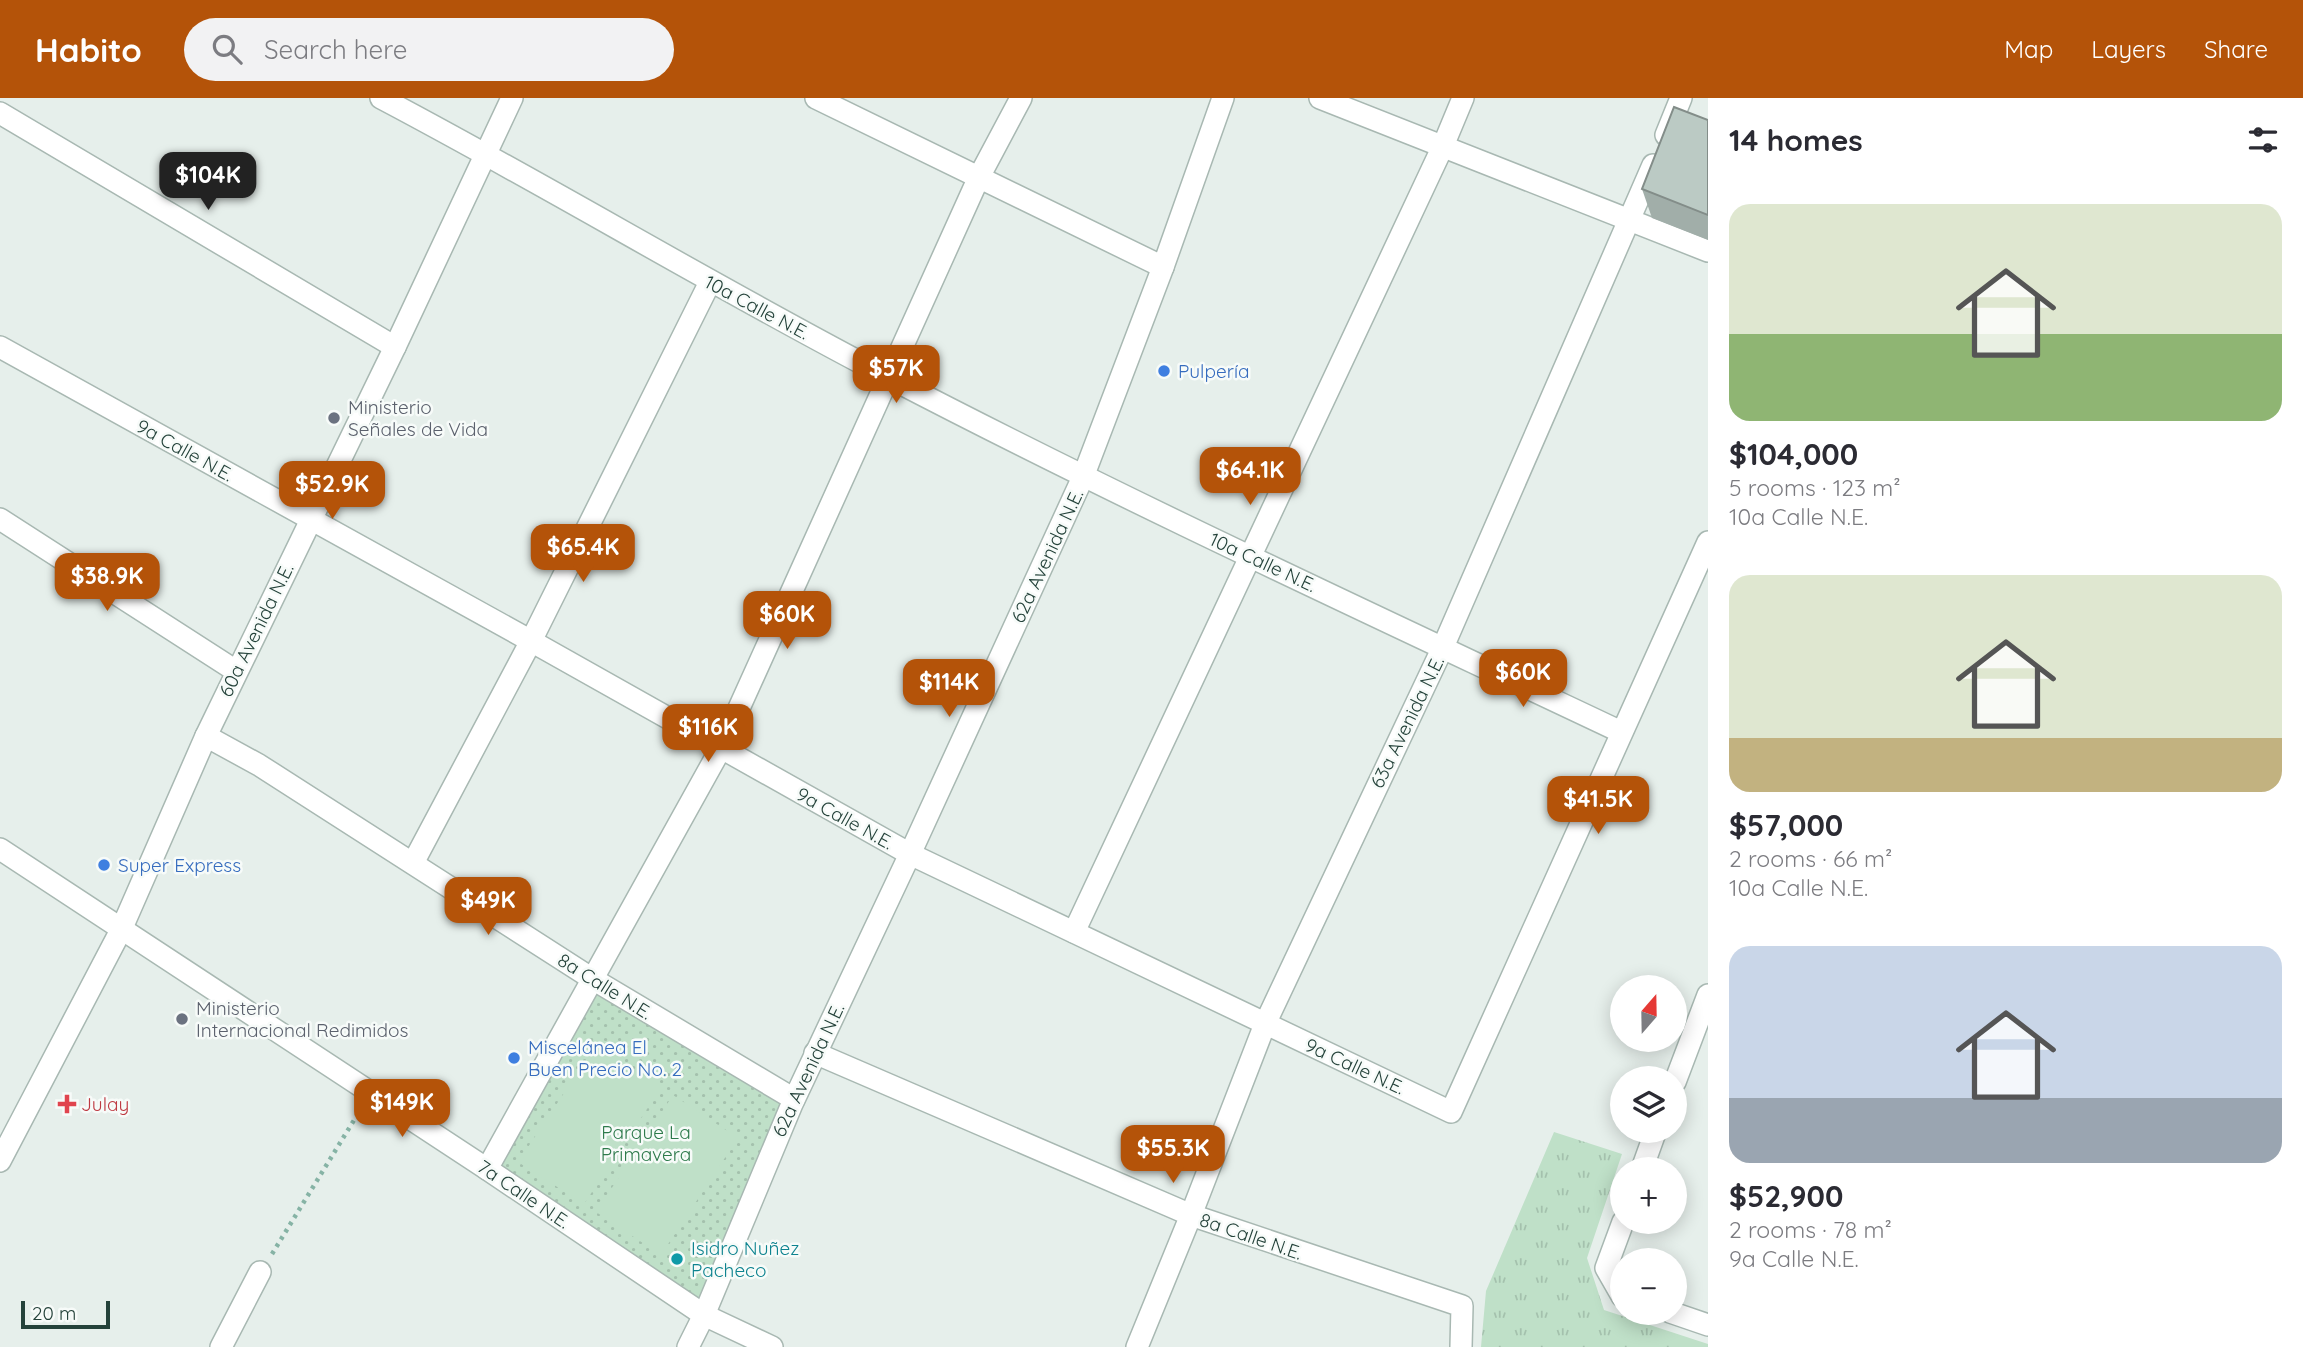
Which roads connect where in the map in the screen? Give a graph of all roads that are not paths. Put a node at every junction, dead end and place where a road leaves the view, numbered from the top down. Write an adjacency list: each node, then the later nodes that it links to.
1 (381, 98): 11 (street, 10a Calle N.E.)
2 (512, 98): 11 (street, 60a Avenida N.E.)
3 (816, 98): 12 (street)
4 (1021, 98): 12 (street)
5 (1223, 98): 15 (street, 62a Avenida N.E.)
6 (1320, 98): 10 (street)
7 (1463, 98): 10 (street)
8 (1681, 98): 13 (street, 63a Avenida N.E.)
9 (0, 113): 18 (street)
10 (1443, 146): 13 (street); 24 (street)
11 (486, 156): 16 (street, 10a Calle N.E.); 18 (street, 60a Avenida N.E.)
12 (979, 177): 15 (street); 19 (street)
13 (1630, 219): 14 (street); 26 (street, 63a Avenida N.E.)
14 (1708, 251)
15 (1163, 267): 20 (street, 62a Avenida N.E.)
16 (710, 282): 19 (street, 10a Calle N.E.); 25 (street)
17 (0, 347): 22 (street, 9a Calle N.E.)
18 (395, 347): 22 (street, 60a Avenida N.E.)
19 (888, 377): 20 (street, 10a Calle N.E.); 30 (street)
20 (1083, 477): 24 (street, 10a Calle N.E.); 32 (street, 62a Avenida N.E.)
21 (0, 519): 27 (street)
22 (309, 519): 25 (street, 9a Calle N.E.); 27 (street, 60a Avenida N.E.)
23 (1708, 542): 28 (street)
24 (1250, 556): 26 (street, 10a Calle N.E.); 35 (street)
25 (531, 641): 30 (street, 9a Calle N.E.); 33 (street)
26 (1443, 648): 28 (street, 10a Calle N.E.); 38 (street, 63a Avenida N.E.)
27 (236, 671): 29 (street, 60a Avenida N.E.)
28 (1621, 732): 38 (street, 9a Calle N.E.)
29 (206, 736): 33 (street, 8a Calle N.E.); 34 (street, 60a Avenida N.E.)
30 (721, 748): 32 (street, 9a Calle N.E.); 36 (street)
31 (0, 849): 34 (street, 7a Calle N.E.)
32 (910, 854): 35 (street, 9a Calle N.E.); 39 (street, 62a Avenida N.E.)
33 (413, 863): 36 (street, 8a Calle N.E.)
34 (121, 930): 42 (street, 60a Avenida N.E.); 43 (street, 7a Calle N.E.)
35 (1074, 932): 38 (street, 9a Calle N.E.)
36 (592, 978): 41 (street, 8a Calle N.E.); 43 (street)
37 (1708, 995): 40 (street)
38 (1265, 1024): 44 (street, 63a Avenida N.E.)
39 (815, 1053): 41 (street, 62a Avenida N.E.); 44 (street, 8a Calle N.E.)
40 (1681, 1066)
41 (794, 1099): 48 (street, 62a Avenida N.E.)
42 (0, 1161)
43 (487, 1169): 48 (street, 7a Calle N.E.)
44 (1191, 1215): 54 (street, 63a Avenida N.E.); 55 (street, 8a Calle N.E.)
45 (1610, 1257): 47 (street)
46 (260, 1272): 51 (street)
47 (1610, 1275)
48 (704, 1315): 52 (street, 62a Avenida N.E.); 53 (street, 7a Calle N.E.)
49 (1687, 1318): 50 (street)
50 (1708, 1325)
51 (221, 1347)
52 (688, 1347)
53 (772, 1347)
54 (1137, 1347)
55 (1461, 1347)

